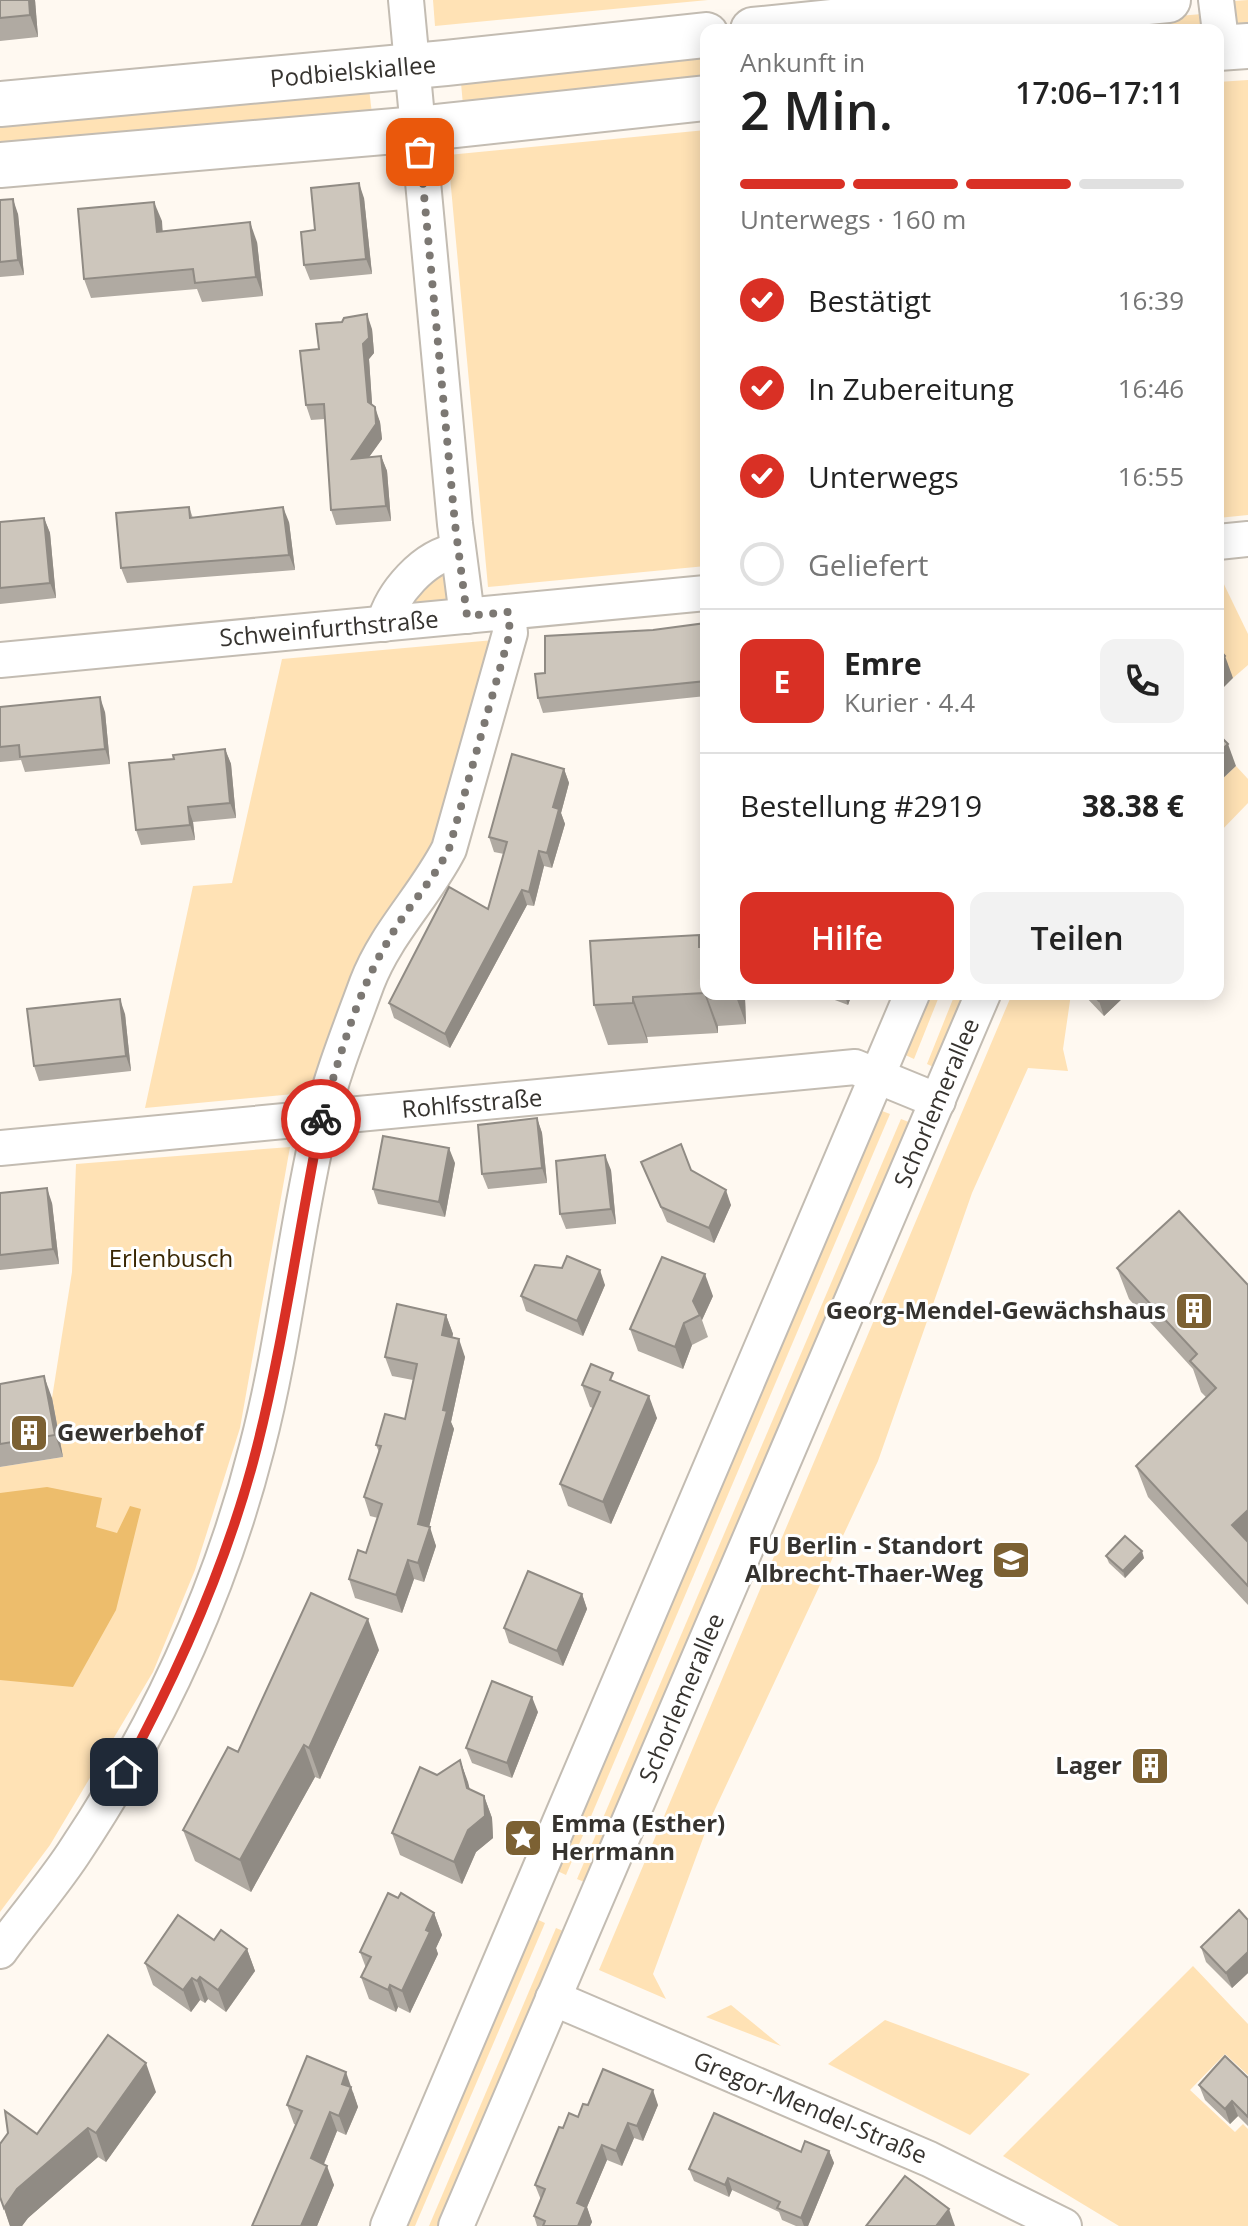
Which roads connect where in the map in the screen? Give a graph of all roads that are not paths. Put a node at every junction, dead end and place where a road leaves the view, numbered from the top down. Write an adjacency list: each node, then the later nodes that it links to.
1 (406, 0): 9 (street)
2 (1168, 0): 5 (street)
3 (1216, 0): 7 (street)
4 (1020, 13): 5 (street); 6 (street)
5 (1114, 18)
6 (812, 24)
7 (1223, 24)
8 (700, 36): 9 (street, Podbielskiallee)
9 (412, 66): 11 (street, Podbielskiallee); 12 (street)
10 (700, 99): 12 (street)
11 (0, 104)
12 (418, 129): 13 (street); 16 (street)
13 (0, 165)
14 (1248, 539): 15 (street)
15 (1224, 541)
16 (457, 551): 19 (street); 20 (street)
17 (700, 594): 18 (street, Schweinfurthstraße)
18 (508, 612): 19 (street, Schweinfurthstraße); 26 (street)
19 (467, 616): 20 (street, Schweinfurthstraße)
20 (384, 624): 21 (street, Schweinfurthstraße)
21 (0, 660)
22 (910, 1000): 24 (street)
23 (980, 1000): 25 (street, Schorlemerallee)
24 (878, 1076): 25 (street, Rohlfsstraße); 26 (street, Rohlfsstraße); 31 (street)
25 (938, 1101): 29 (street, Schorlemerallee)
26 (321, 1118): 27 (street, Rohlfsstraße); 28 (street)
27 (0, 1148)
28 (0, 1951)
29 (553, 1998): 30 (street, Gregor-Mendel-Straße); 32 (street, Schorlemerallee)
30 (1014, 2214): 33 (street, Gregor-Mendel-Straße)
31 (388, 2226)
32 (456, 2226)
33 (1064, 2226)

